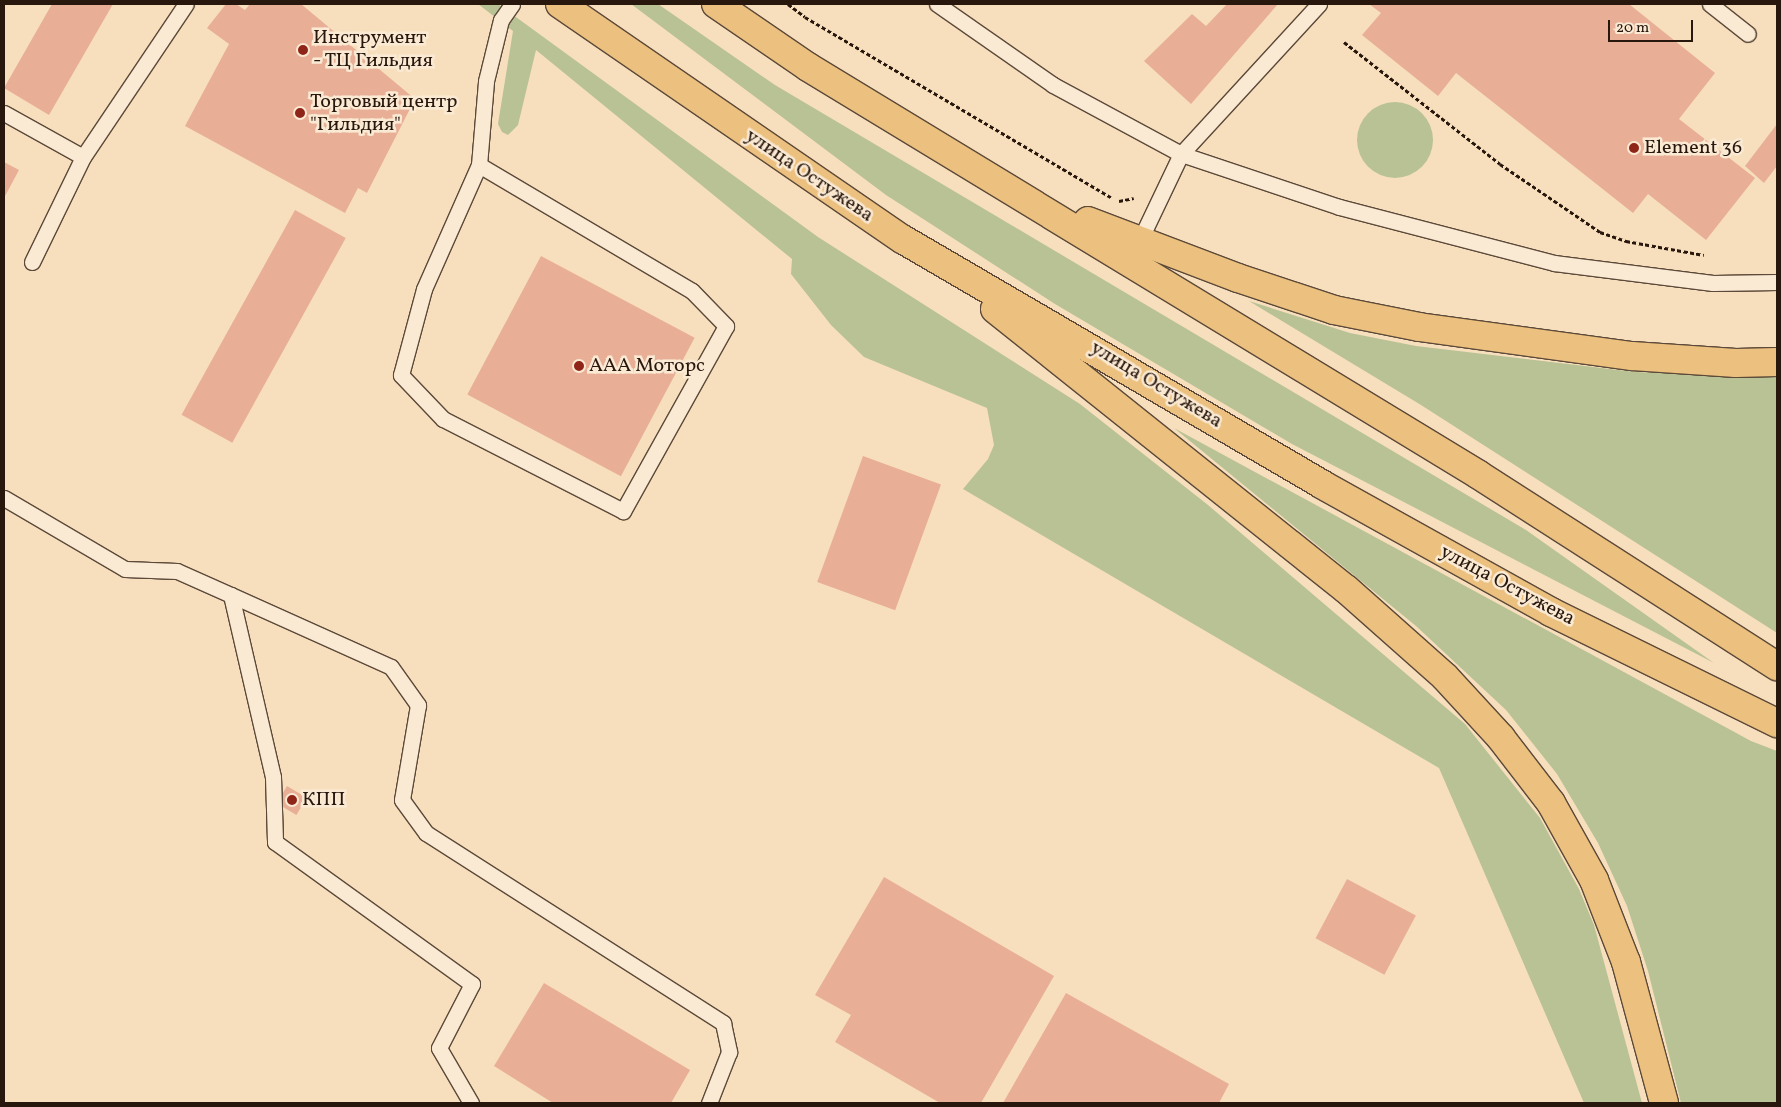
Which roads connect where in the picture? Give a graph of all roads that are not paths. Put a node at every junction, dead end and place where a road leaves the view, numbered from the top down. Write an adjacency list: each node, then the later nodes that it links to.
1 (186, 4): 13 (lane)
2 (512, 4): 14 (lane)
3 (560, 4): 16 (main road, улица Остужева)
4 (716, 4): 10 (main road)
5 (733, 4): 10 (main road)
6 (937, 4): 12 (lane)
7 (1319, 4): 12 (lane)
8 (1710, 4): 9 (lane)
9 (1748, 34)
10 (808, 67): 15 (main road)
11 (4, 113): 13 (lane)
12 (1181, 154): 17 (lane); 19 (lane)
13 (83, 157): 18 (lane)
14 (480, 165): 14 (lane)
15 (1009, 187): 17 (main road); 23 (main road)
16 (904, 240): 24 (main road, улица Остужева); 27 (main road)
17 (1139, 242): 20 (main road)
18 (32, 262)
19 (1777, 282)
20 (1777, 362)
21 (4, 498): 22 (lane)
22 (231, 595): 25 (lane); 26 (lane)
23 (1777, 666)
24 (1777, 723)
25 (471, 1103)
26 (709, 1103)
27 (1664, 1103)

